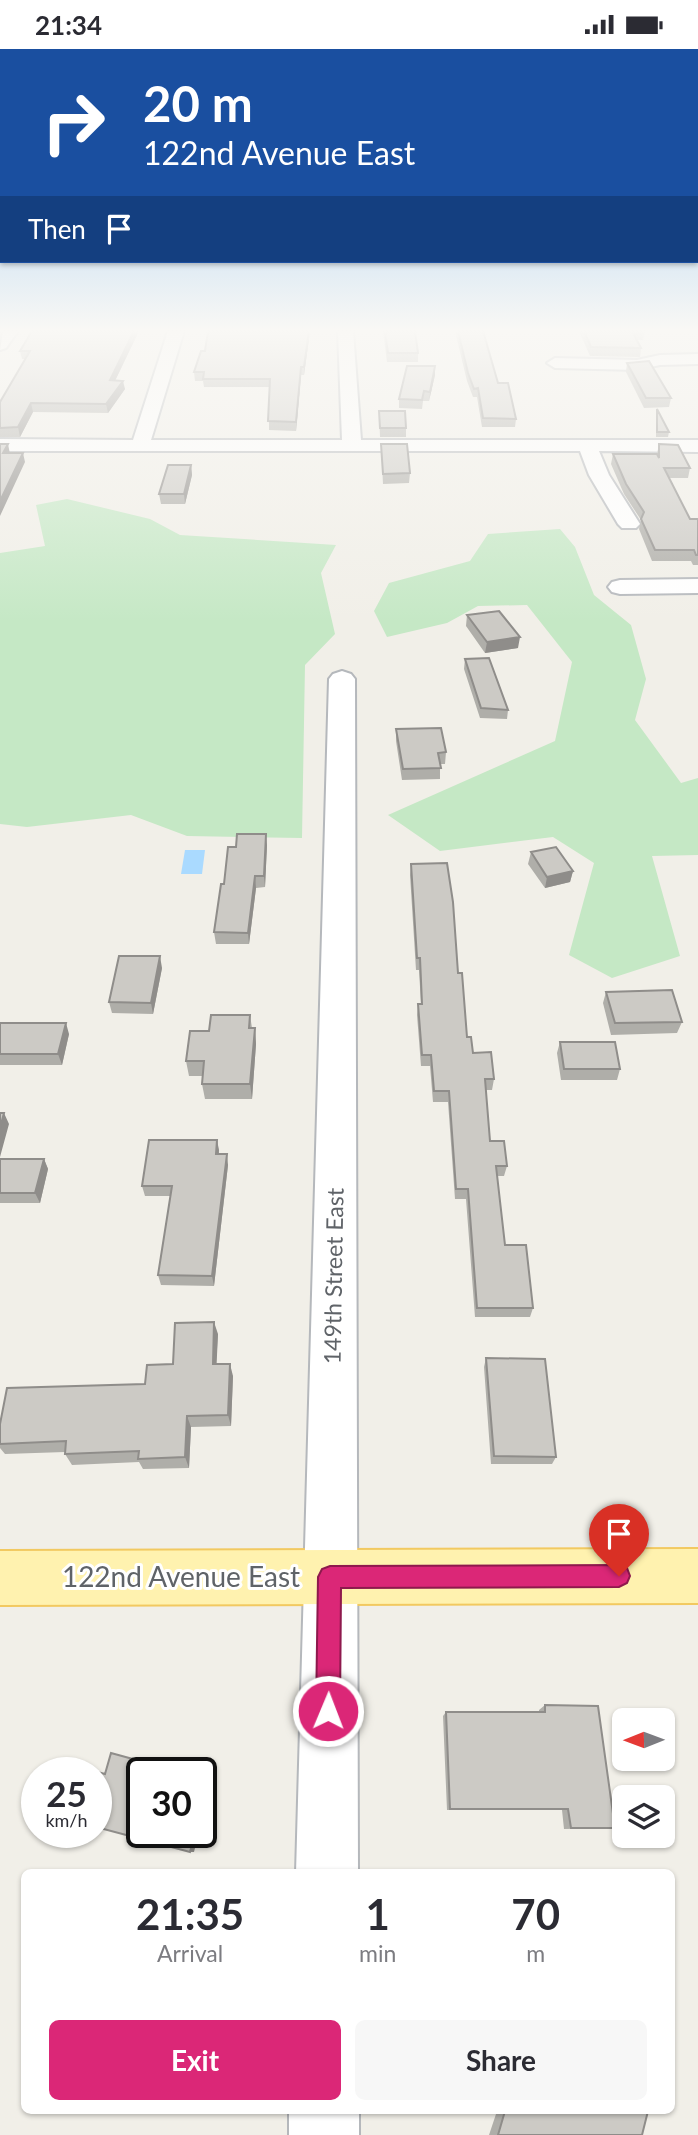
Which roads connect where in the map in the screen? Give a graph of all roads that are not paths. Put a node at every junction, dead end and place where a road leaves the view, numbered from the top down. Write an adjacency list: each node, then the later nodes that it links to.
1 (146, 428): 4 (street)
2 (351, 428): 5 (street)
3 (0, 445): 4 (street)
4 (140, 446): 5 (street)
5 (352, 446): 6 (street)
6 (587, 446): 7 (street); 8 (street)
7 (698, 446)
8 (629, 524)
9 (698, 586): 10 (street)
10 (620, 587)
11 (342, 679): 13 (street, 149th Street East)
12 (698, 1576): 13 (main road, 122nd Avenue East)
13 (330, 1577): 14 (main road, 122nd Avenue East); 15 (street, 149th Street East)
14 (0, 1578)
15 (327, 1869)
16 (324, 2114): 17 (street)
17 (324, 2135)

